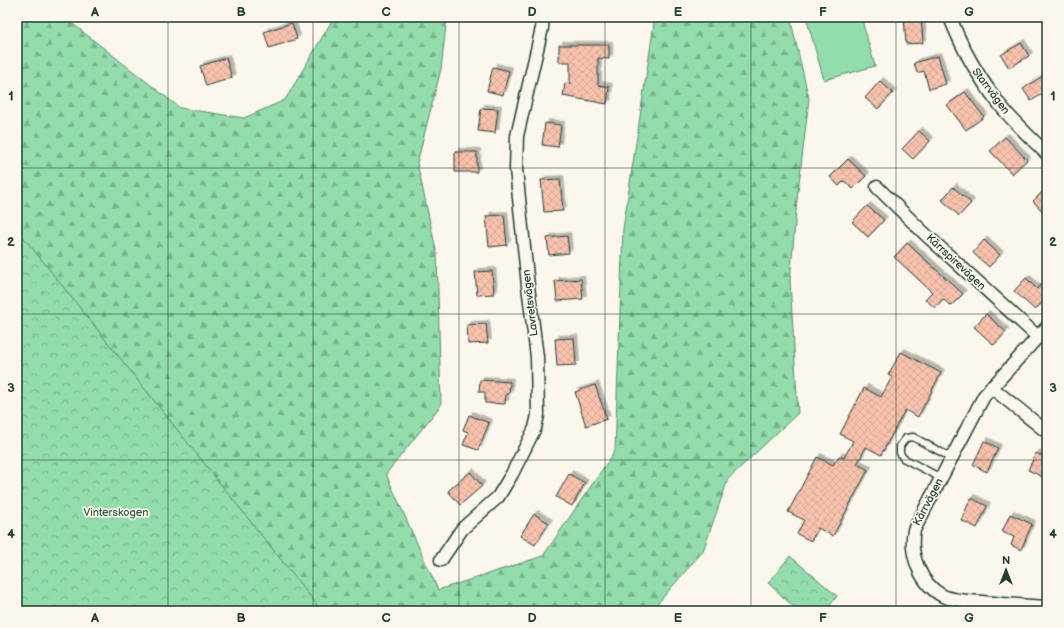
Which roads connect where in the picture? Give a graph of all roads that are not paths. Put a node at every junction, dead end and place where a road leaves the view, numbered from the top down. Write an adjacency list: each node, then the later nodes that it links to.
1 (543, 17): 11 (street, Lavretsvägen)
2 (950, 17): 3 (street, Starrvägen)
3 (1047, 154)
4 (877, 187): 6 (street, Kärrspirevägen)
5 (1047, 327): 6 (street, Kärrvägen)
6 (1037, 336): 7 (street, Kärrvägen)
7 (991, 387): 8 (street); 9 (street, Kärrvägen)
8 (1047, 432)
9 (952, 458): 10 (street, Kärrvägen); 10 (lane)
10 (941, 478): 12 (street, Kärrvägen)
11 (441, 560)
12 (964, 606): 13 (street, Kärrvägen)
13 (1047, 607)

